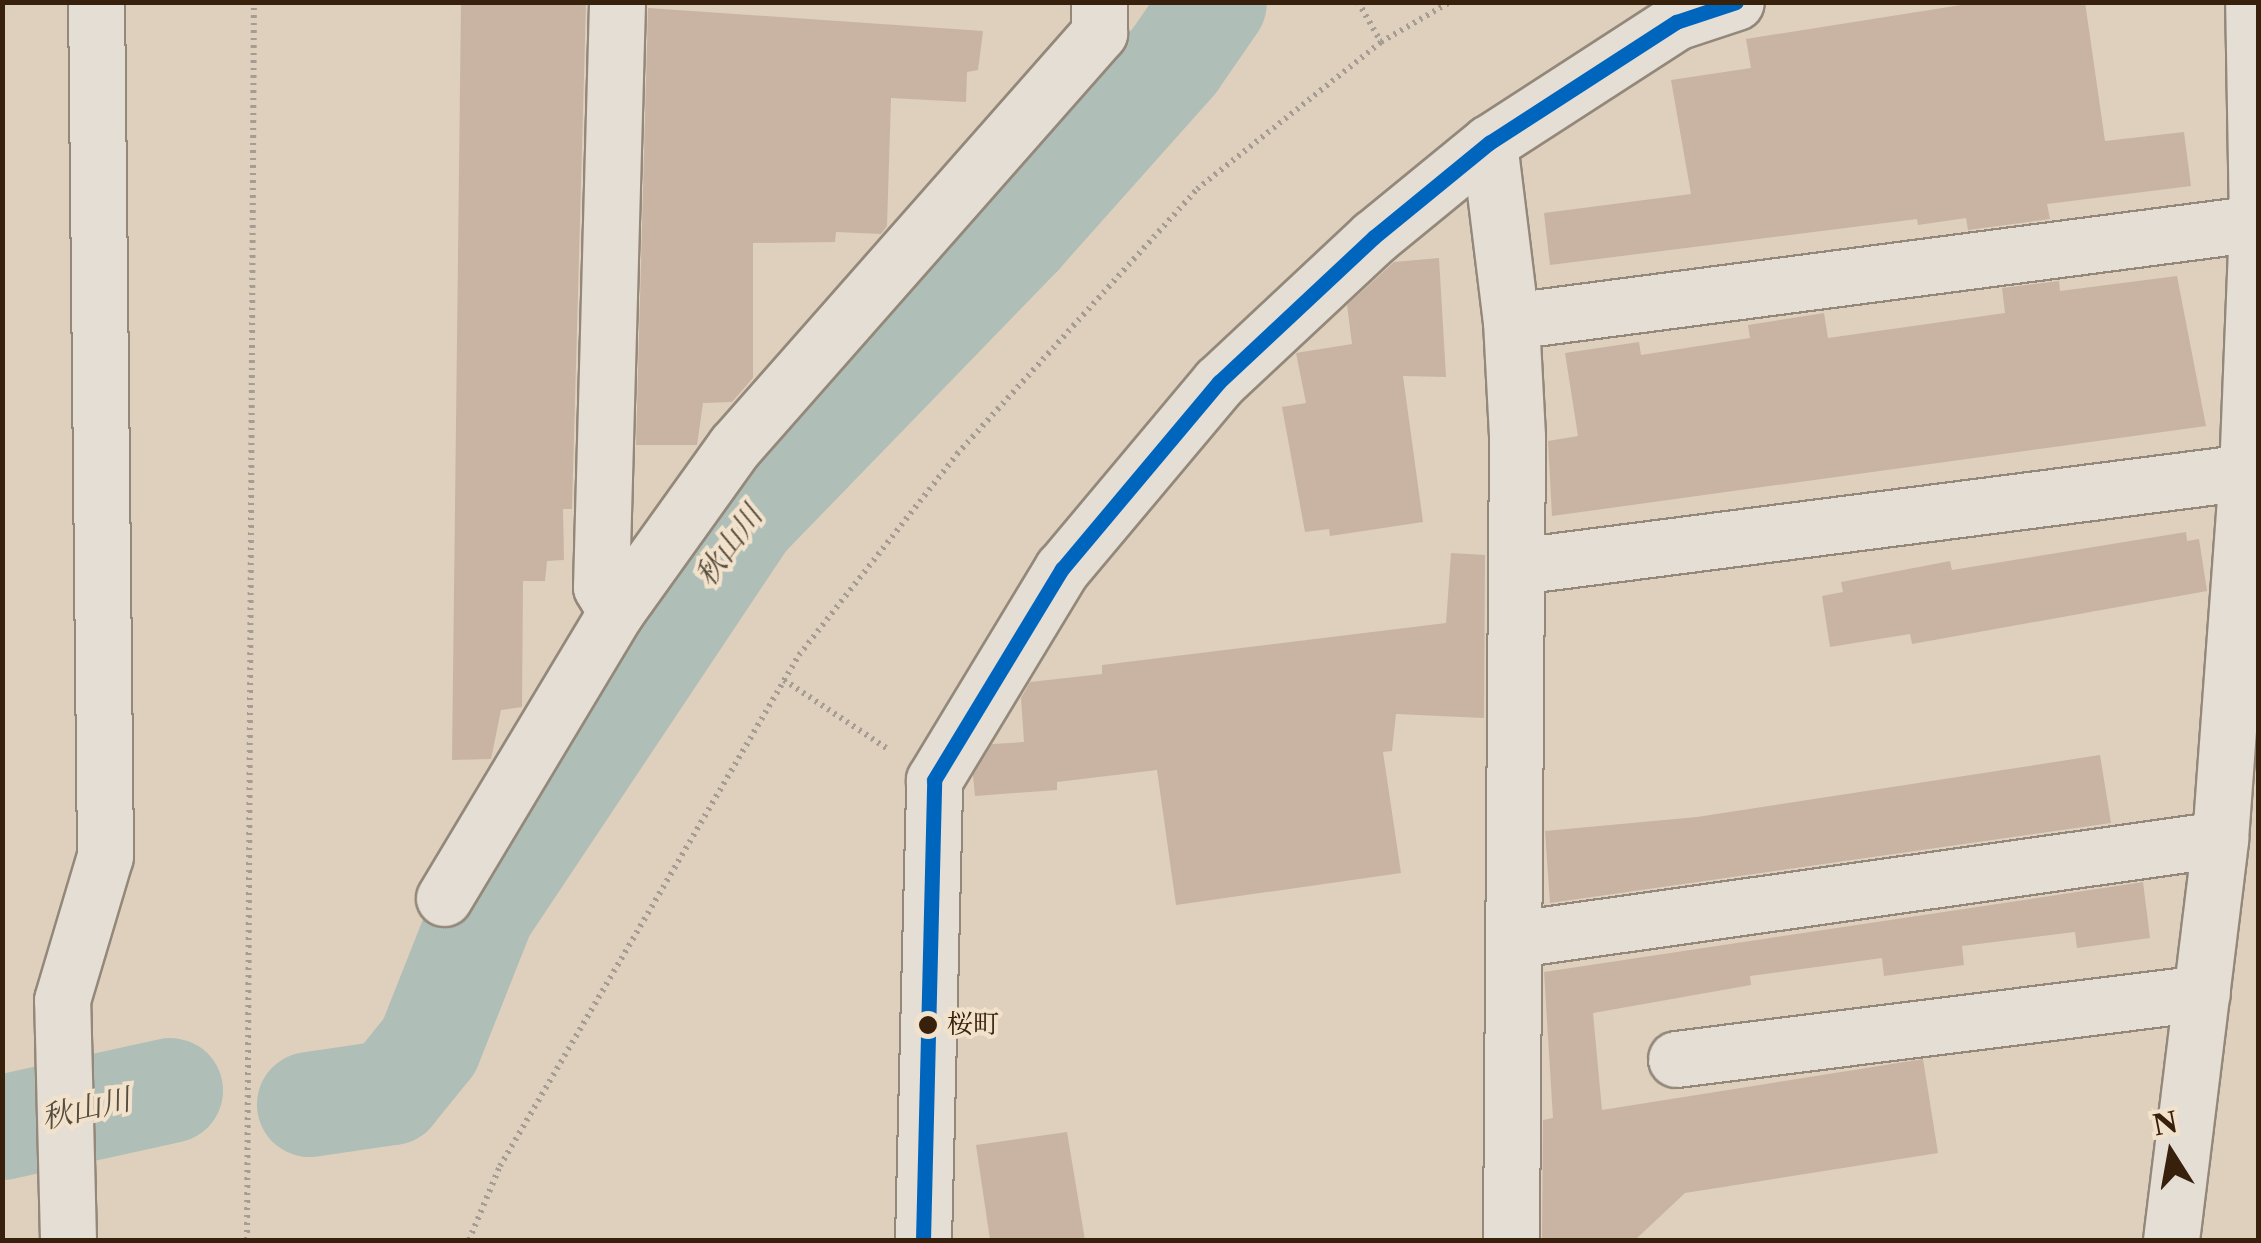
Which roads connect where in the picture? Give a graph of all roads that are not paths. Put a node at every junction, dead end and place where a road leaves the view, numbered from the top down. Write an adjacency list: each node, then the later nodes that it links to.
1 (96, 2): 17 (street)
2 (616, 2): 11 (street)
3 (1099, 2): 11 (street)
4 (1736, 2): 6 (street)
5 (2253, 2): 7 (street)
6 (1489, 142): 8 (street); 18 (street)
7 (2257, 224): 8 (street); 9 (street)
8 (1511, 321): 10 (street)
9 (2246, 472): 10 (street); 12 (street)
10 (1518, 566): 14 (street)
11 (616, 612): 13 (street)
12 (2220, 838): 14 (street); 15 (street)
13 (444, 898)
14 (1516, 939): 19 (street)
15 (2202, 993): 16 (street); 20 (street)
16 (1676, 1060)
17 (67, 1231)
18 (923, 1240)
19 (1512, 1240)
20 (2171, 1240)

